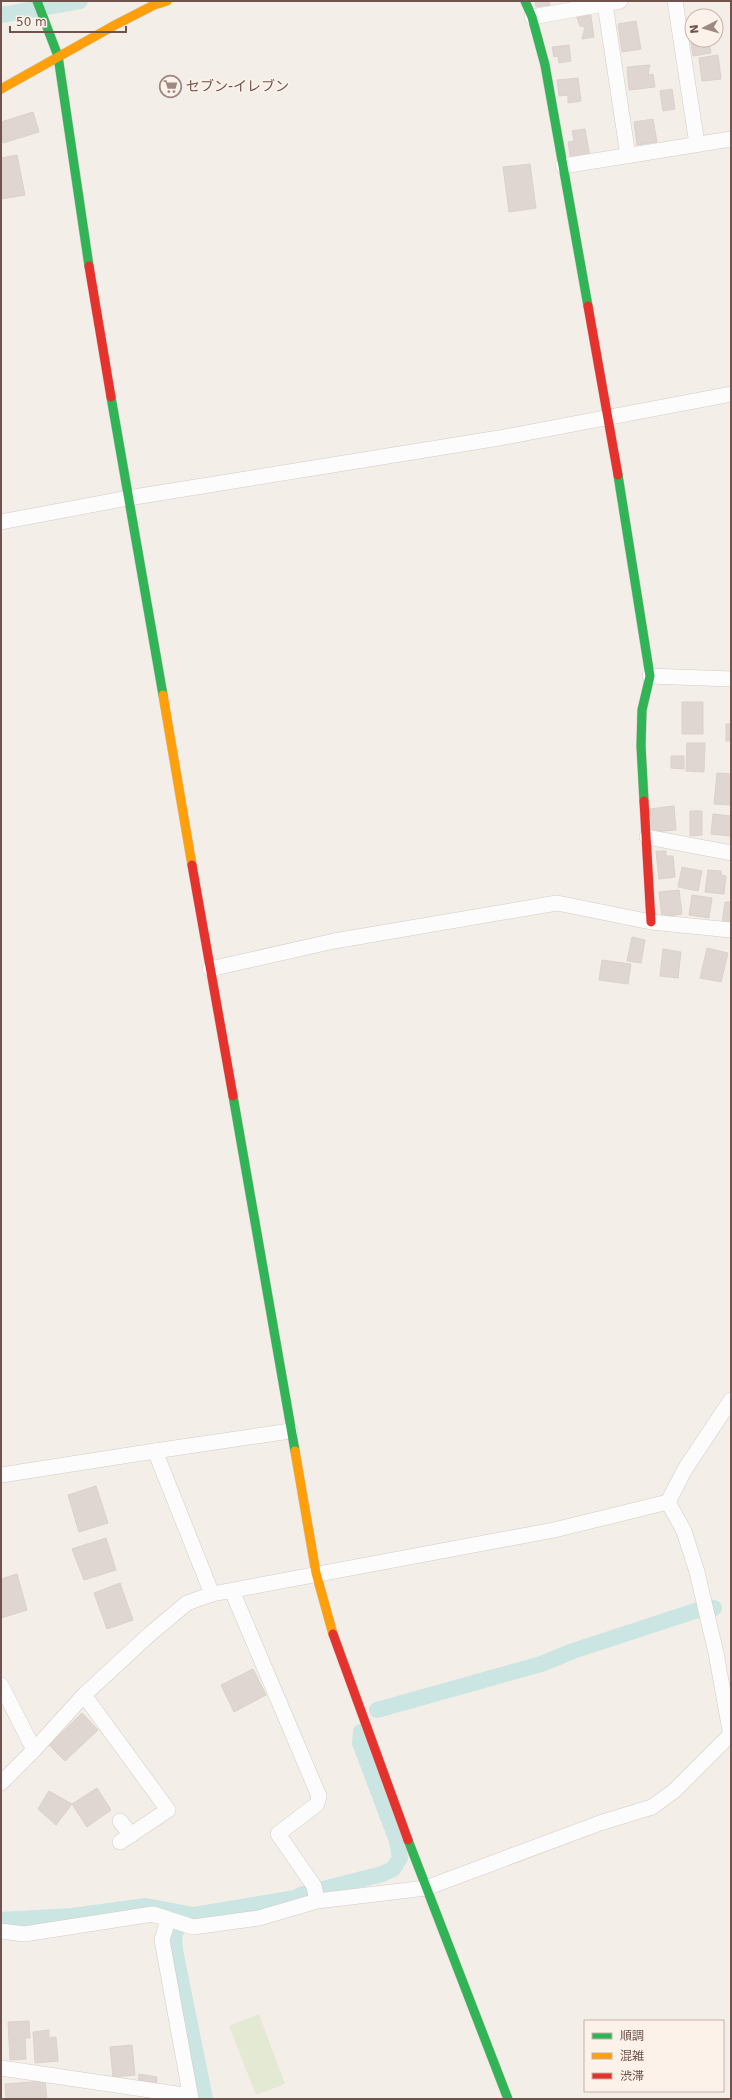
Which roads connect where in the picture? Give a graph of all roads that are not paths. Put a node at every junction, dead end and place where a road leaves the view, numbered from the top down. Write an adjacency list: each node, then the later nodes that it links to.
1 (167, 1): 7 (main road)
2 (525, 1): 6 (main road)
3 (675, 1): 10 (street)
4 (37, 2): 7 (main road)
5 (612, 2): 6 (street); 11 (street)
6 (532, 16): 12 (main road)
7 (58, 56): 8 (main road); 15 (main road)
8 (1, 88)
9 (731, 139): 10 (street)
10 (698, 144): 11 (street)
11 (628, 156): 12 (street)
12 (563, 166): 14 (main road)
13 (731, 394): 14 (street)
14 (608, 416): 15 (street); 17 (main road)
15 (128, 498): 16 (street); 23 (main road)
16 (1, 522)
17 (650, 676): 18 (street); 19 (main road)
18 (731, 679)
19 (647, 837): 20 (street); 21 (main road)
20 (731, 853)
21 (651, 922): 22 (street); 23 (street)
22 (731, 930)
23 (210, 969): 25 (main road)
24 (731, 1400): 28 (street)
25 (290, 1431): 26 (street); 29 (main road)
26 (155, 1451): 27 (street); 31 (street)
27 (1, 1474)
28 (668, 1502): 29 (street); 34 (street)
29 (316, 1573): 30 (street); 38 (main road)
30 (232, 1591): 31 (street); 39 (street)
31 (212, 1594): 33 (street)
32 (1, 1685): 35 (street)
33 (84, 1695): 35 (street); 37 (street)
34 (731, 1735): 38 (street)
35 (34, 1750): 36 (street)
36 (1, 1783)
37 (120, 1821)
38 (426, 1888): 39 (street); 44 (main road)
39 (315, 1894): 40 (street)
40 (176, 1922): 41 (street); 43 (street)
41 (1, 1931)
42 (1, 2068): 43 (street)
43 (190, 2098)
44 (508, 2099)

